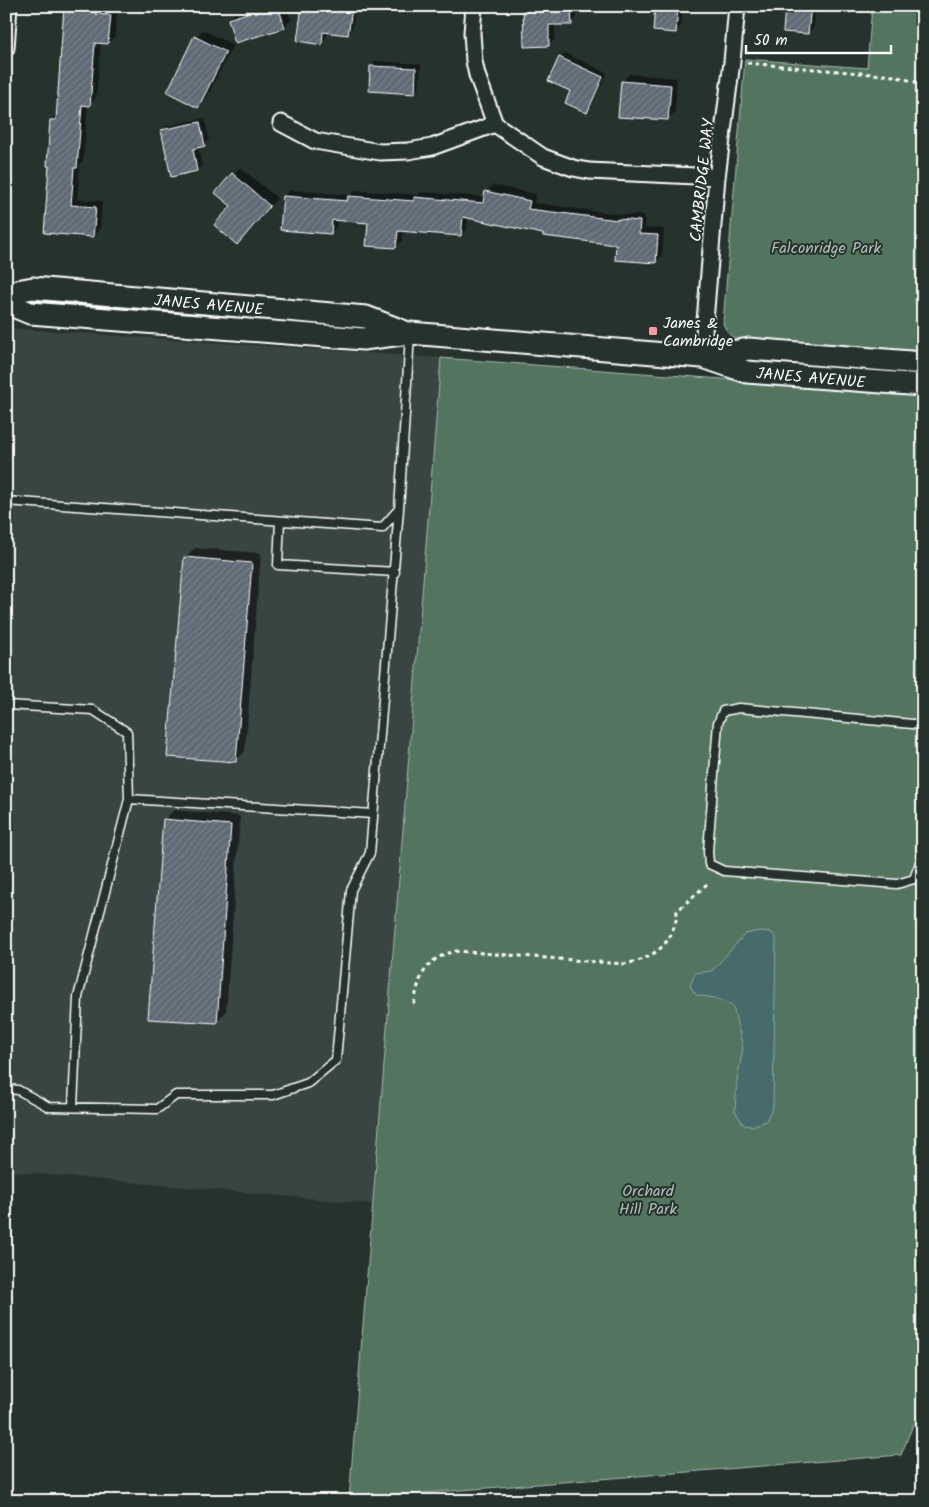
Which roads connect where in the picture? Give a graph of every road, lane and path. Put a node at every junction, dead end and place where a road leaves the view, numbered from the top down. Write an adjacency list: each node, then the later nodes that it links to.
1 (9, 6): 4 (street)
2 (474, 6): 8 (street)
3 (737, 6): 5 (street, CAMBRIDGE WAY)
4 (6, 48)
5 (732, 62): 6 (path); 9 (street, CAMBRIDGE WAY)
6 (923, 84)
7 (281, 123): 8 (street)
8 (495, 124): 9 (street)
9 (717, 177): 13 (street, CAMBRIDGE WAY)
10 (6, 293): 12 (street, JANES AVENUE)
11 (6, 304): 12 (street, JANES AVENUE)
12 (410, 333): 13 (street, JANES AVENUE); 17 (lane)
13 (702, 357): 14 (street, JANES AVENUE); 15 (street, JANES AVENUE)
14 (923, 362)
15 (923, 385)
16 (6, 501): 18 (lane)
17 (399, 509): 18 (lane); 19 (lane)
18 (280, 521): 19 (lane)
19 (395, 572): 23 (lane)
20 (6, 705): 22 (lane)
21 (923, 725): 24 (lane)
22 (129, 799): 23 (lane); 28 (lane)
23 (373, 814): 28 (lane)
24 (923, 840)
25 (707, 884): 26 (path)
26 (414, 1004)
27 (6, 1089): 28 (lane)
28 (73, 1108)

